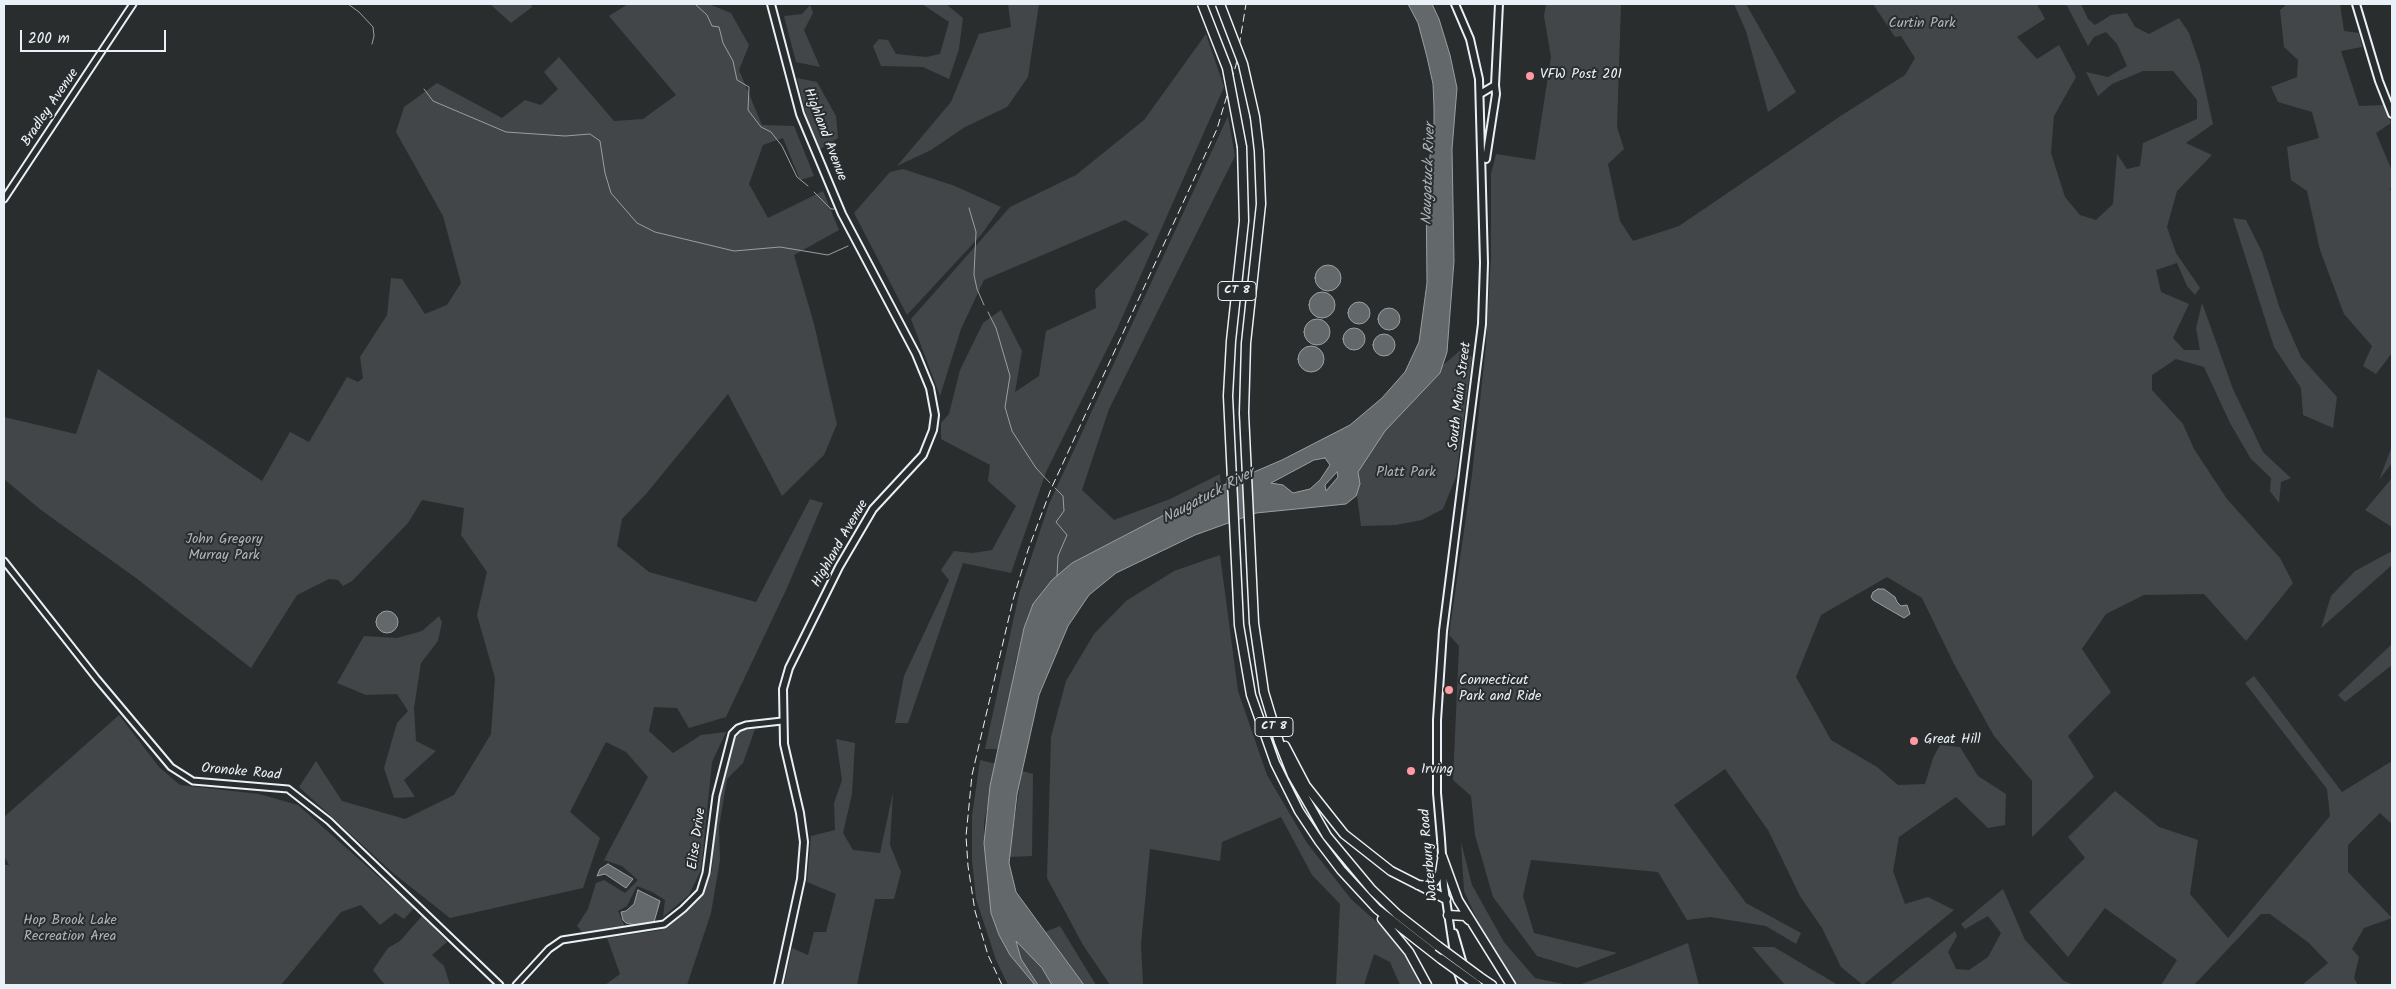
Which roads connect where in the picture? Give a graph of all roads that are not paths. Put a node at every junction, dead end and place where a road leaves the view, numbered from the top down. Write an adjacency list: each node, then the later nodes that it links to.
1 (133, 4): 12 (street, Bradley Avenue)
2 (771, 4): 15 (main road, Highland Avenue)
3 (1202, 4): 18 (highway, CT 8, bridge)
4 (1220, 4): 14 (highway, CT 8, bridge)
5 (1455, 4): 9 (main road, South Main Street)
6 (1499, 4): 8 (main road)
7 (2356, 4): 10 (main road)
8 (1495, 85): 9 (main road); 11 (main road)
9 (1480, 94): 11 (main road, South Main Street)
10 (2392, 114)
11 (1483, 168): 16 (main road, South Main Street)
12 (4, 199)
13 (4, 561): 23 (street, Oronoke Road)
14 (1260, 675): 19 (highway); 30 (highway, CT 8, bridge)
15 (782, 720): 24 (street, Elise Drive); 25 (main road, Highland Avenue)
16 (1437, 793): 17 (main road, Waterbury Road)
17 (1442, 856): 19 (highway); 20 (main road, Waterbury Road); 22 (highway)
18 (1341, 870): 26 (highway); 29 (highway, CT 8, bridge)
19 (1408, 880): 20 (highway)
20 (1446, 899): 21 (main road, Waterbury Road)
21 (1448, 915): 22 (highway); 27 (main road, Waterbury Road); 28 (main road, Waterbury Road)
22 (1471, 921): 31 (highway)
23 (500, 985)
24 (516, 985)
25 (778, 985)
26 (1427, 985)
27 (1462, 985)
28 (1469, 985)
29 (1477, 985)
30 (1492, 985)
31 (1511, 985)

